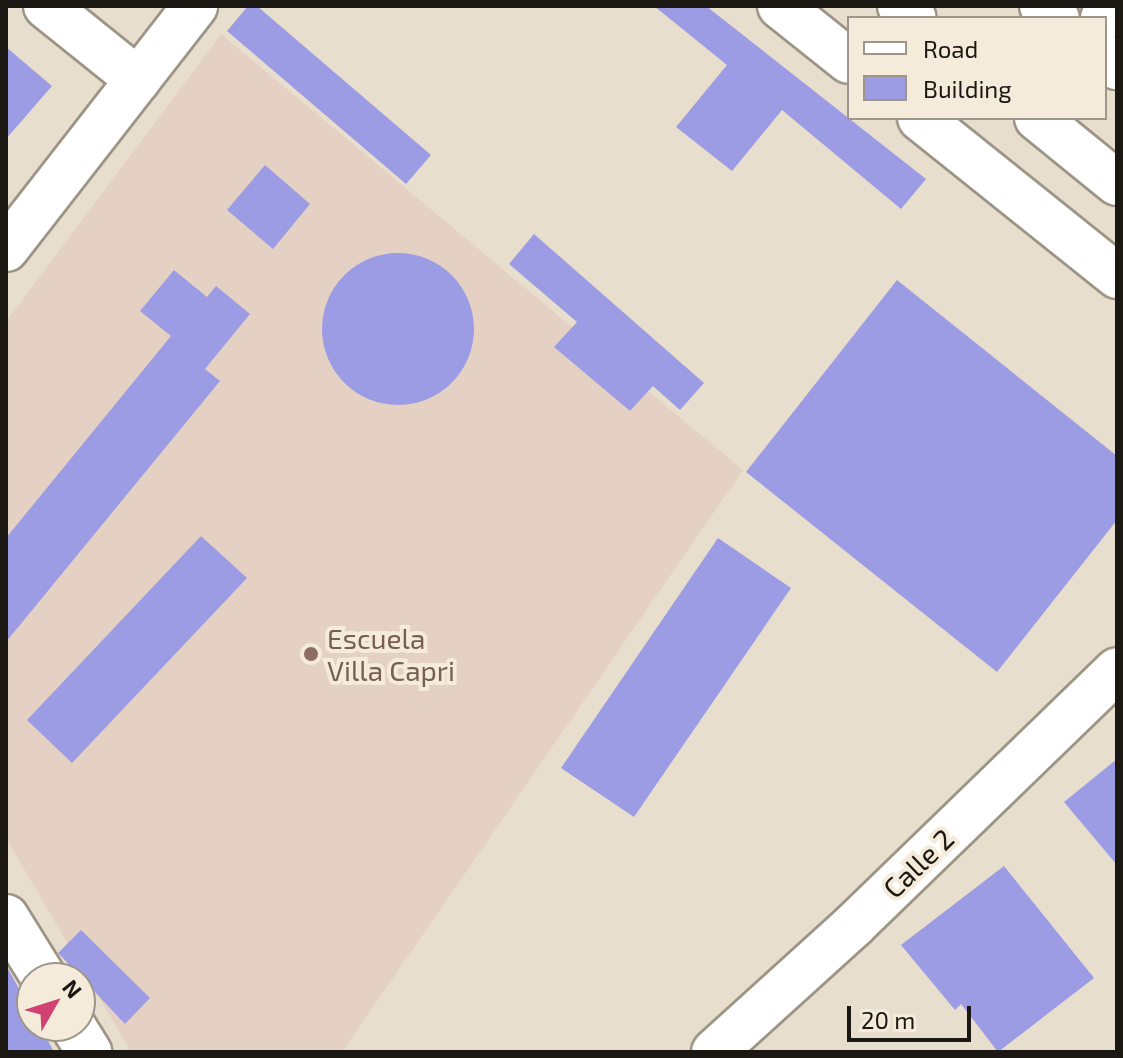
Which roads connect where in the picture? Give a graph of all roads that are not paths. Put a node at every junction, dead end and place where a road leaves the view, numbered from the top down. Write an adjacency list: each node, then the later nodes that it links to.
1 (46, 6): 5 (main road)
2 (195, 6): 5 (main road)
3 (780, 6): 4 (main road)
4 (847, 59)
5 (138, 80): 9 (main road)
6 (922, 120): 10 (main road)
7 (1039, 120): 8 (main road)
8 (1117, 183)
9 (6, 249)
10 (1117, 276)
11 (1117, 670): 14 (main road, Calle 2)
12 (6, 917): 13 (main road)
13 (34, 962)
14 (714, 1052)

